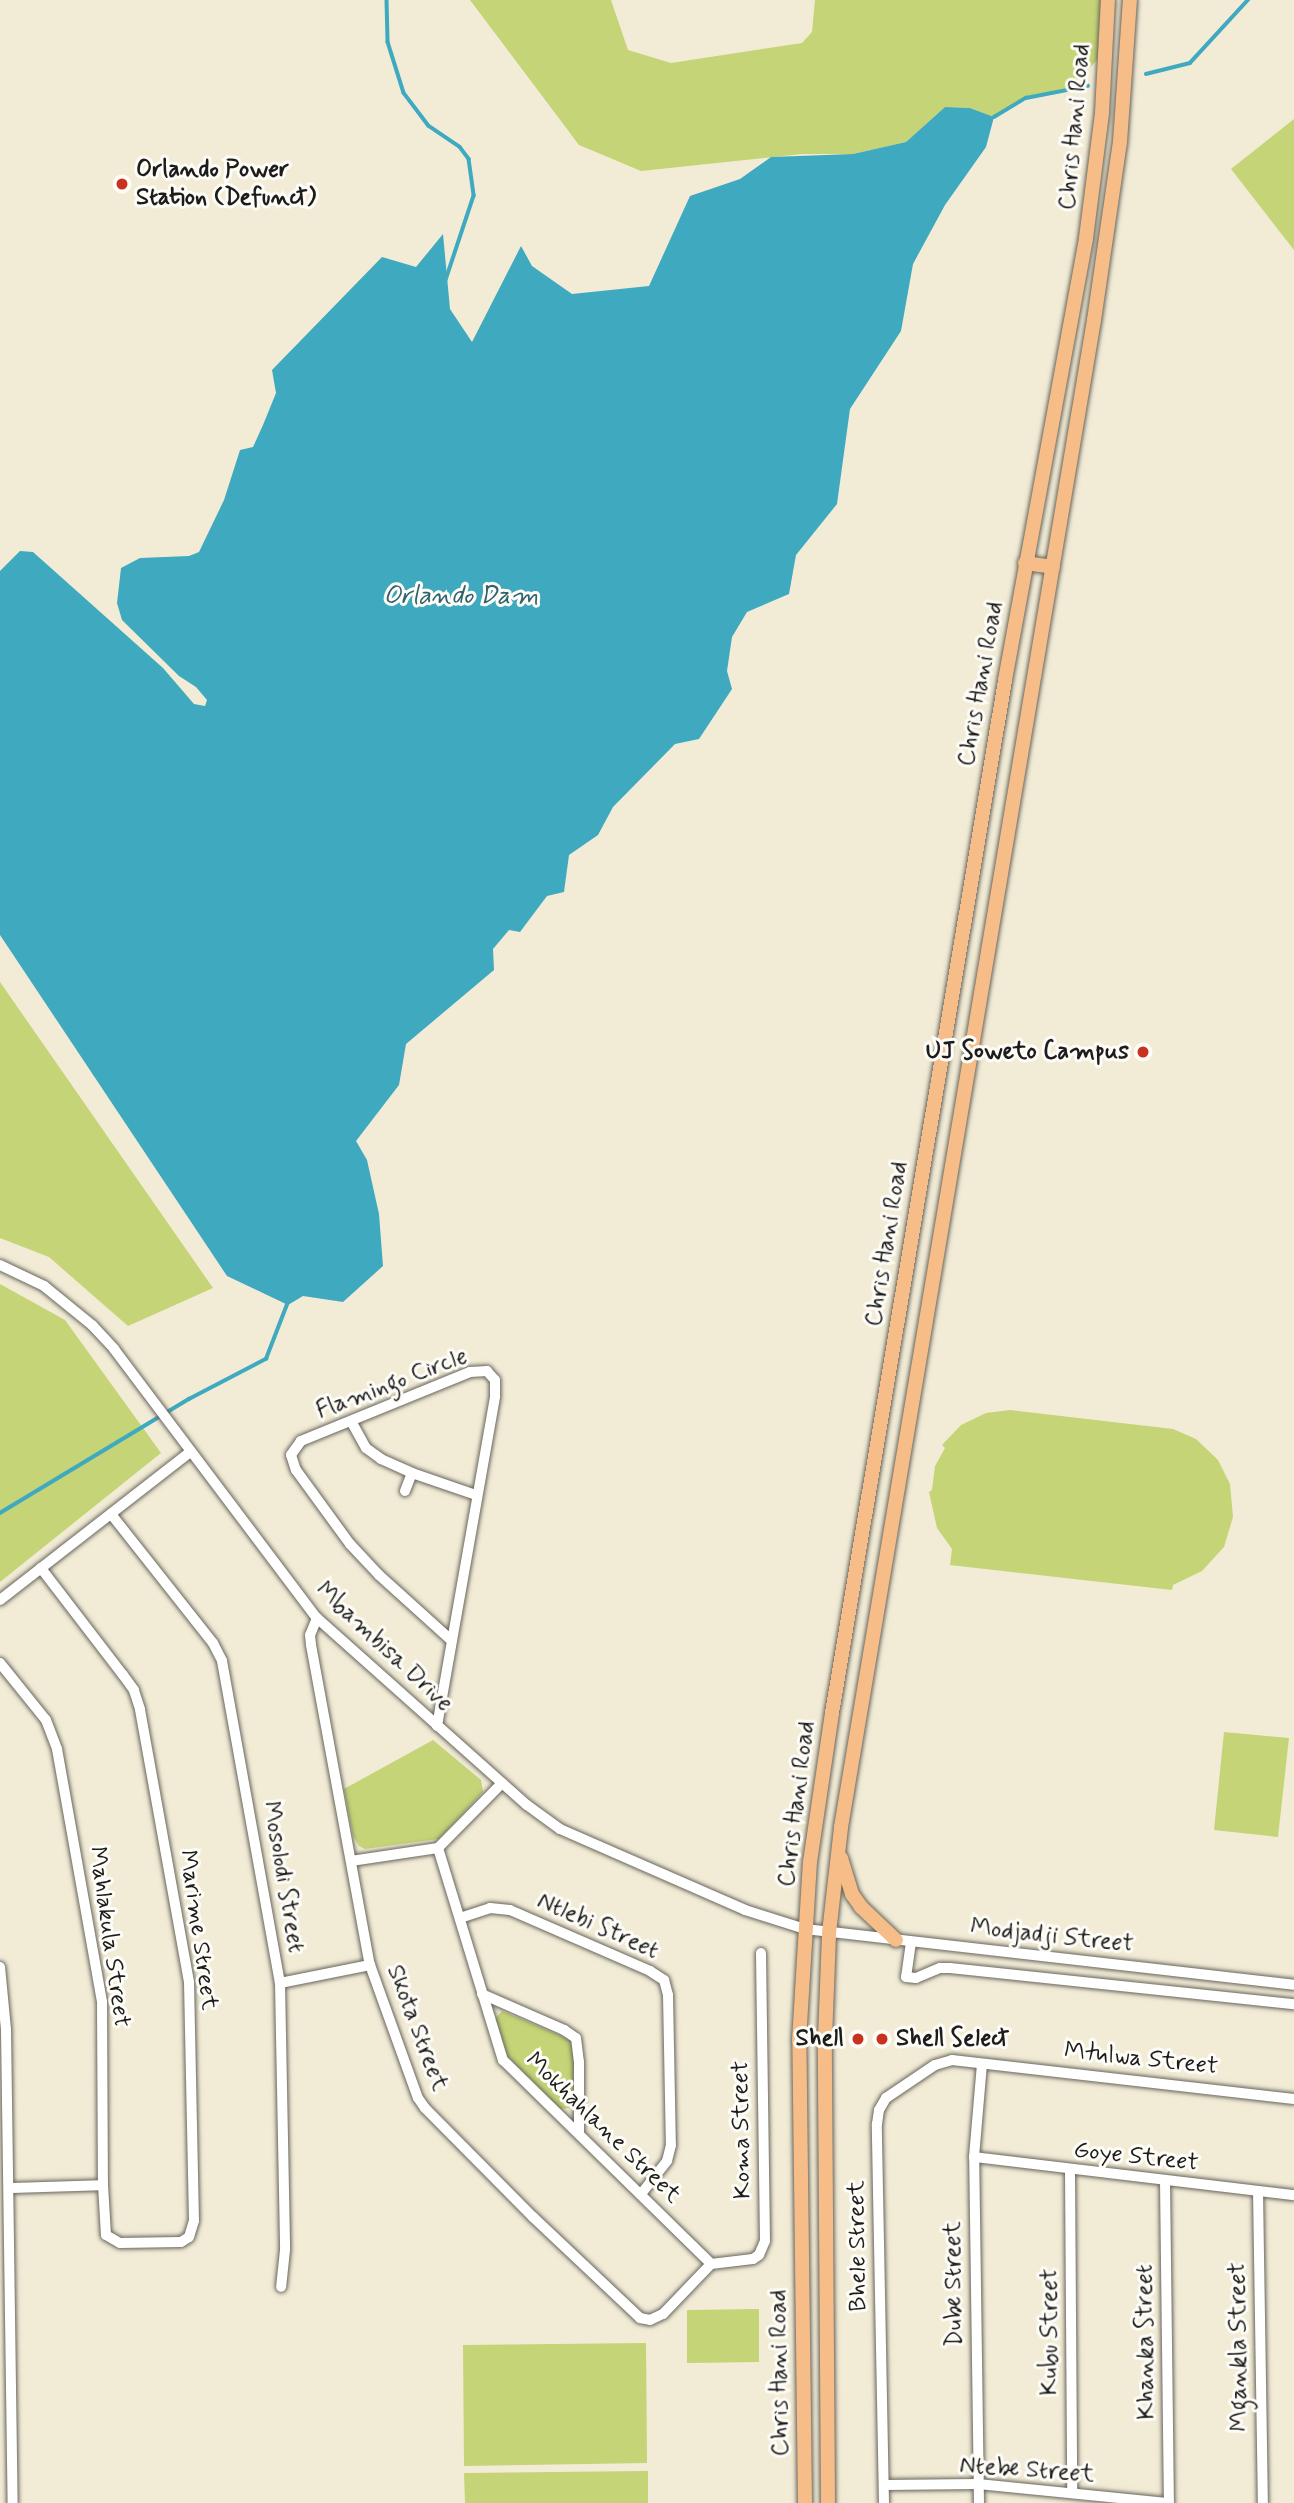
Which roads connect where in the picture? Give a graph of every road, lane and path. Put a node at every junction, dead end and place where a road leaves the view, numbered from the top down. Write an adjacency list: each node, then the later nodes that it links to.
1 (1108, 0): 3 (main road, Chris Hani Road)
2 (1130, 0): 4 (main road, Chris Hani Road)
3 (1025, 563): 4 (main road); 23 (main road, Chris Hani Road)
4 (1053, 567): 19 (main road, Chris Hani Road)
5 (0, 1265): 7 (street, Mbambisa Drive)
6 (351, 1421): 8 (street); 10 (street, Flamingo Circle); 15 (street, Flamingo Circle)
7 (190, 1452): 11 (street); 14 (street, Mbambisa Drive)
8 (412, 1474): 9 (street); 10 (street)
9 (405, 1491)
10 (477, 1495): 15 (street, Flamingo Circle)
11 (111, 1514): 12 (street); 30 (street, Mosolodi Street)
12 (41, 1568): 13 (street); 40 (street, Marime Street)
13 (0, 1600)
14 (317, 1618): 17 (street, Mbambisa Drive); 21 (street, Skota Street)
15 (451, 1640): 17 (street, Flamingo Circle)
16 (0, 1663): 40 (street, Mahlakula Street)
17 (437, 1726): 18 (street, Mbambisa Drive)
18 (502, 1783): 20 (street); 23 (street, Mbambisa Drive)
19 (839, 1846): 24 (main road, Chris Hani Road); 25 (main road)
20 (438, 1848): 21 (street); 22 (street, Mokhahlane Street)
21 (351, 1861): 28 (street, Skota Street)
22 (460, 1918): 32 (street, Mokhahlane Street); 43 (street, Ntlebi Street)
23 (805, 1929): 24 (street, Modjadji Street); 52 (main road, Chris Hani Road)
24 (829, 1933): 25 (street, Modjadji Street); 53 (main road, Chris Hani Road)
25 (896, 1940): 26 (street, Modjadji Street)
26 (911, 1942): 31 (street, Modjadji Street); 33 (street)
27 (761, 1953): 45 (street, Koma Street)
28 (370, 1965): 30 (street); 45 (street, Skota Street)
29 (0, 1967): 41 (street)
30 (281, 1983): 46 (street, Mosolodi Street)
31 (1294, 1985)
32 (482, 1994): 36 (street, Mokhahlane Street); 36 (street)
33 (1294, 2004)
34 (982, 2064): 35 (street, Mtulwa Street); 37 (street, Dube Street); 49 (street, Bhele Street)
35 (1294, 2099)
36 (579, 2133): 43 (street, Mokhahlane Street)
37 (974, 2157): 38 (street, Goye Street); 48 (street, Dube Street)
38 (1070, 2171): 39 (street, Goye Street); 50 (street, Kubu Street)
39 (1165, 2181): 42 (street, Goye Street); 56 (street, Khanka Street)
40 (103, 2185): 41 (street)
41 (9, 2188): 47 (street)
42 (1258, 2191): 44 (street, Goye Street); 57 (street, Mgankla Street)
43 (641, 2194): 45 (street, Mokhahlane Street)
44 (1294, 2195)
45 (710, 2264)
46 (282, 2287)
47 (5, 2316): 51 (street)
48 (978, 2484): 49 (street, Ntebe Street); 50 (street, Ntebe Street); 55 (street, Dube Street)
49 (884, 2485): 54 (street, Bhele Street)
50 (1072, 2493): 56 (street, Ntebe Street)
51 (13, 2503)
52 (805, 2503)
53 (828, 2503)
54 (884, 2503)
55 (979, 2503)
56 (1168, 2503)
57 (1263, 2503)

